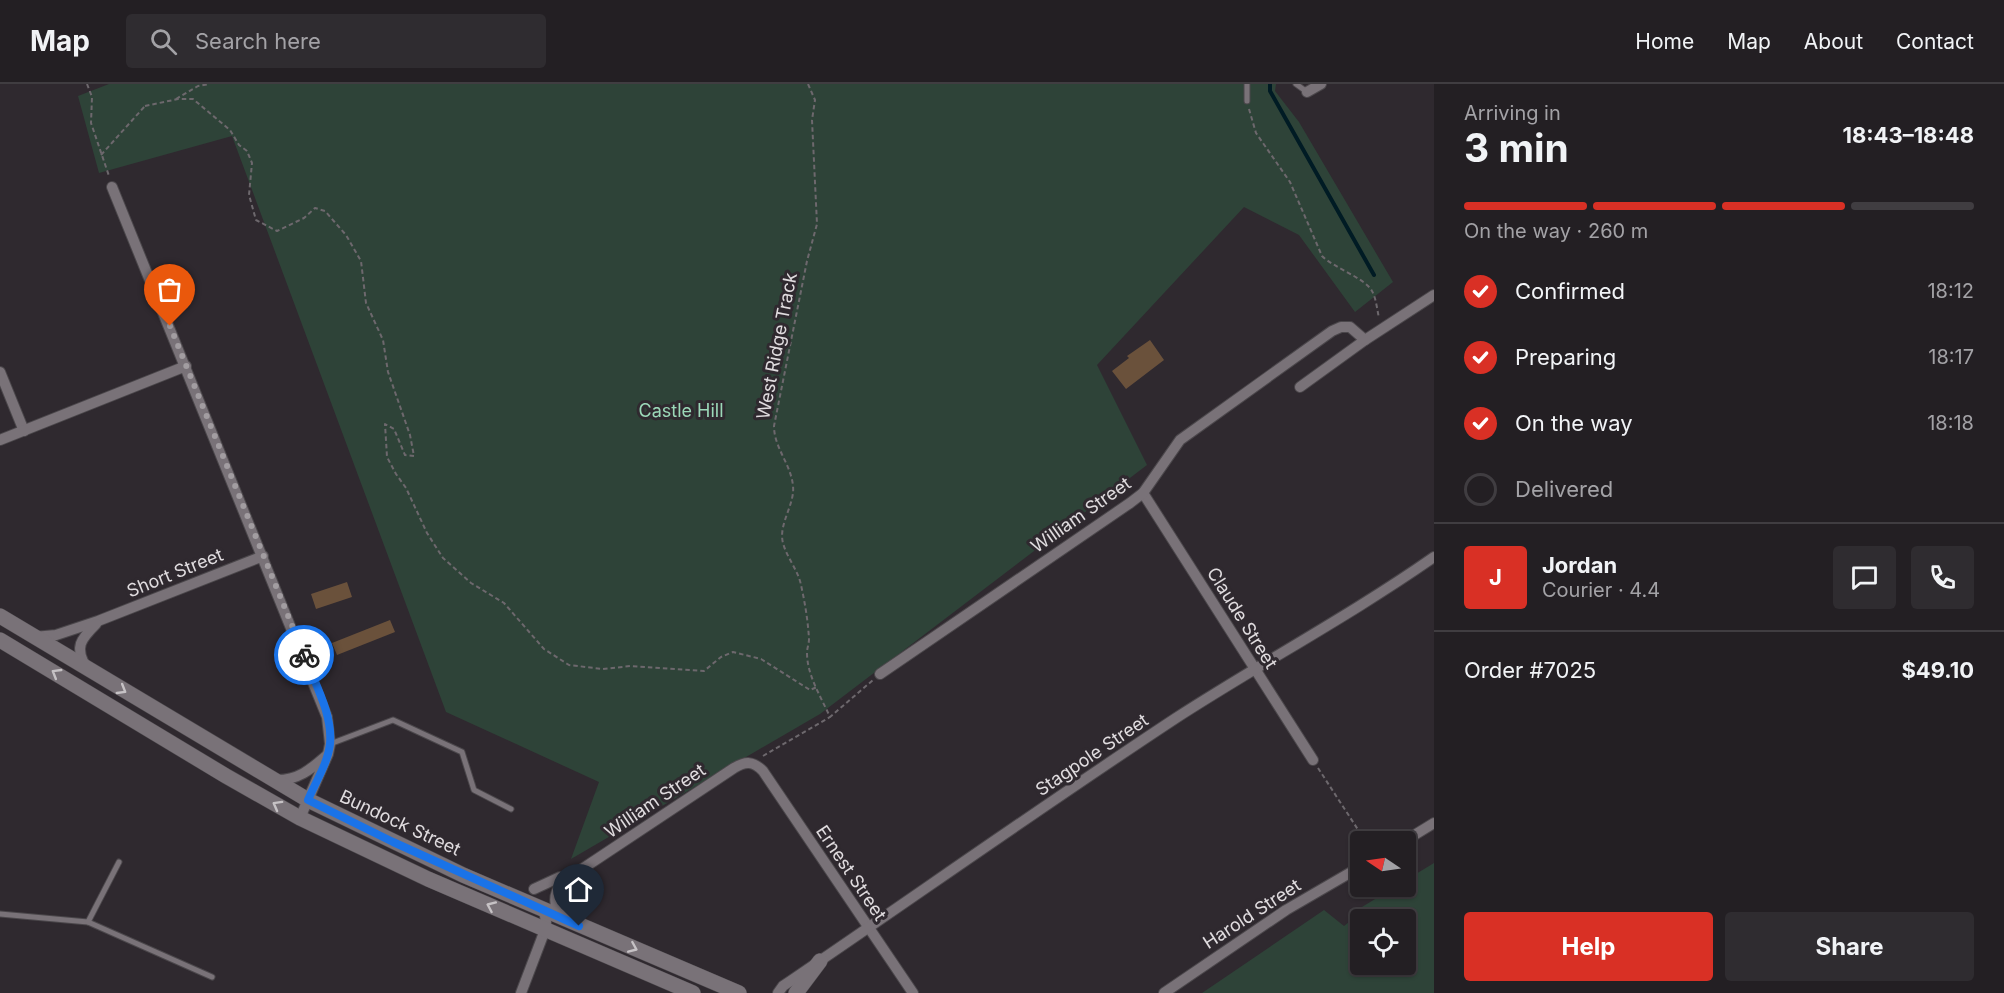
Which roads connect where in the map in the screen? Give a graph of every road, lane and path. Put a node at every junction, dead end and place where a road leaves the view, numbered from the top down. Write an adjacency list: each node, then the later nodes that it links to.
1 (87, 84): 10 (path)
2 (209, 84): 8 (path)
3 (808, 84): 30 (path, West Ridge Track)
4 (1247, 84): 9 (lane)
5 (1296, 84): 7 (lane)
6 (1321, 84): 7 (street)
7 (1307, 92)
8 (174, 100): 10 (path); 30 (path)
9 (1247, 101): 13 (path)
10 (101, 155): 11 (path)
11 (112, 187): 15 (street)
12 (1434, 295): 13 (street)
13 (1382, 330): 14 (street)
14 (1365, 340): 17 (street); 20 (street, William Street)
15 (186, 366): 18 (street); 21 (street)
16 (0, 372): 18 (street)
17 (1300, 387)
18 (24, 431): 19 (street)
19 (0, 440)
20 (1143, 493): 27 (street, Claude Street); 29 (street, William Street)
21 (263, 555): 24 (street, Short Street); 32 (street)
22 (1434, 557): 27 (street, Stagpole Street)
23 (0, 616): 25 (main road, Bundock Street)
24 (98, 621): 25 (street, Short Street); 28 (street)
25 (34, 637): 28 (main road, Bundock Street)
26 (0, 640): 38 (main road, one-way to 26)
27 (1254, 669): 33 (street, Claude Street); 50 (street, Stagpole Street)
28 (88, 670): 35 (main road, Bundock Street, one-way to 35)
29 (880, 674): 31 (path)
30 (817, 687): 31 (path, West Ridge Track)
31 (830, 717): 34 (path)
32 (329, 749): 35 (street); 36 (street); 37 (lane)
33 (1313, 760): 40 (path)
34 (743, 763): 44 (street, William Street); 50 (street, Ernest Street)
35 (270, 780): 36 (main road, Bundock Street)
36 (308, 800): 38 (street); 46 (main road, Bundock Street)
37 (511, 809)
38 (300, 818): 51 (main road, one-way to 38)
39 (1434, 823): 41 (street)
40 (1359, 831)
41 (1416, 834)
42 (119, 862): 49 (lane)
43 (1350, 873): 60 (street, Harold Street)
44 (567, 879): 45 (street, William Street); 48 (street)
45 (534, 889)
46 (544, 910): 48 (main road, Bundock Street); 51 (street)
47 (0, 914): 49 (lane)
48 (560, 917): 56 (main road, Bundock Street, one-way to 56)
49 (88, 922): 53 (lane)
50 (868, 928): 52 (street, Stagpole Street); 59 (street, Ernest Street)
51 (545, 930): 54 (street); 55 (main road)
52 (820, 961): 57 (street, Stagpole Street); 58 (main road)
53 (212, 977)
54 (521, 993)
55 (693, 993)
56 (739, 993)
57 (778, 993)
58 (796, 993)
59 (913, 993)
60 (1164, 993)

